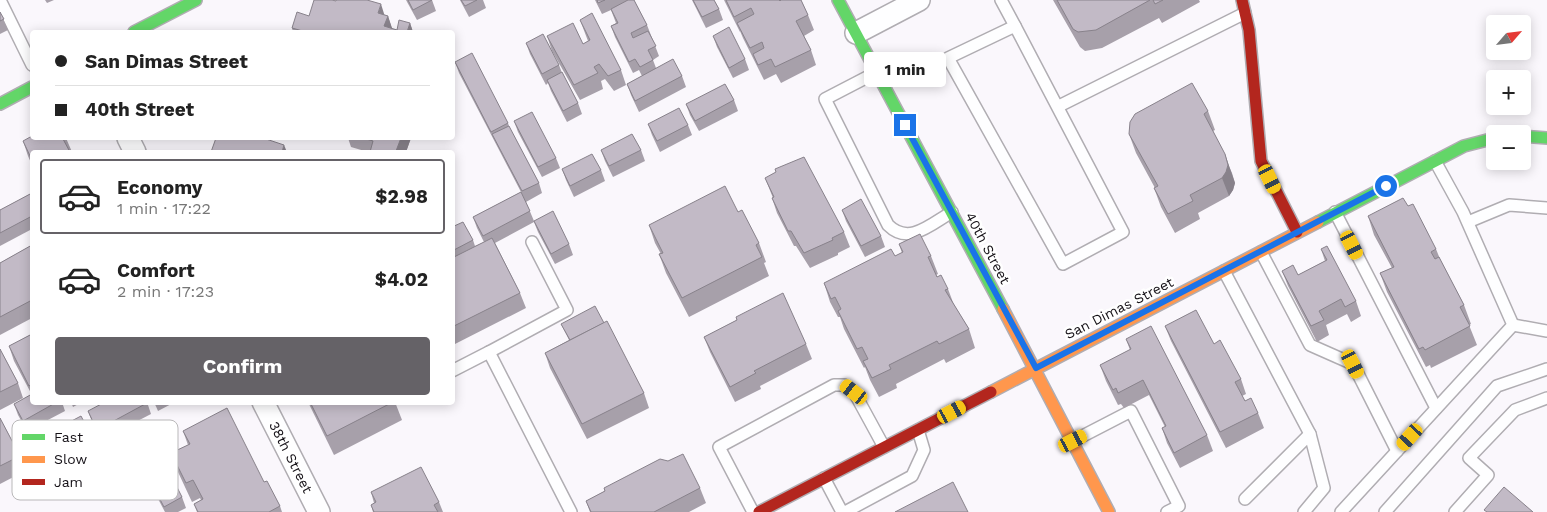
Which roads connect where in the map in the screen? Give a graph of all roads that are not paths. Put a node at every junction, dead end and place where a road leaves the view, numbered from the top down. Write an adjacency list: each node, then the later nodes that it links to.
1 (0, 0): 11 (lane)
2 (196, 0): 9 (street)
3 (838, 0): 10 (street, 40th Street)
4 (920, 0): 10 (street)
5 (1001, 0): 8 (lane)
6 (1242, 0): 7 (street)
7 (1245, 13): 15 (lane); 24 (street)
8 (1015, 26): 15 (lane); 15 (lane)
9 (138, 30)
10 (856, 33): 12 (street, 40th Street)
11 (30, 61)
12 (877, 72): 21 (street, 40th Street); 21 (lane)
13 (30, 88): 14 (street)
14 (0, 104)
15 (1059, 106)
16 (1531, 137): 17 (street)
17 (1547, 138)
18 (1486, 140): 19 (street, San Dimas Street)
19 (1436, 161): 22 (street, San Dimas Street); 23 (lane)
20 (1547, 208): 23 (lane)
21 (952, 212): 31 (street, 40th Street)
22 (1336, 212): 24 (street, San Dimas Street); 36 (lane)
23 (1468, 222): 28 (lane)
24 (1297, 232): 26 (street, San Dimas Street)
25 (532, 242): 30 (lane)
26 (1261, 252): 27 (street, San Dimas Street); 41 (lane)
27 (1224, 270): 31 (street, San Dimas Street); 38 (lane)
28 (1513, 325): 29 (lane); 36 (lane)
29 (1547, 332)
30 (489, 352): 32 (lane); 45 (lane)
31 (1036, 368): 37 (street, San Dimas Street); 39 (street, 40th Street)
32 (455, 369)
33 (1547, 370): 53 (lane)
34 (1547, 398): 54 (lane)
35 (265, 405): 44 (street, 38th Street)
36 (1436, 408): 41 (lane)
37 (918, 429): 40 (street, San Dimas Street); 48 (lane)
38 (1310, 434): 43 (lane); 51 (lane)
39 (1073, 441): 49 (street, 40th Street); 50 (lane)
40 (884, 447): 42 (street, San Dimas Street); 46 (lane)
41 (1396, 451): 52 (lane)
42 (824, 478): 47 (street, San Dimas Street); 48 (lane)
43 (1245, 499)
44 (319, 512)
45 (572, 512)
46 (753, 512)
47 (759, 512)
48 (843, 512)
49 (1109, 512)
50 (1167, 512)
51 (1304, 512)
52 (1341, 512)
53 (1385, 512)
54 (1455, 512)

